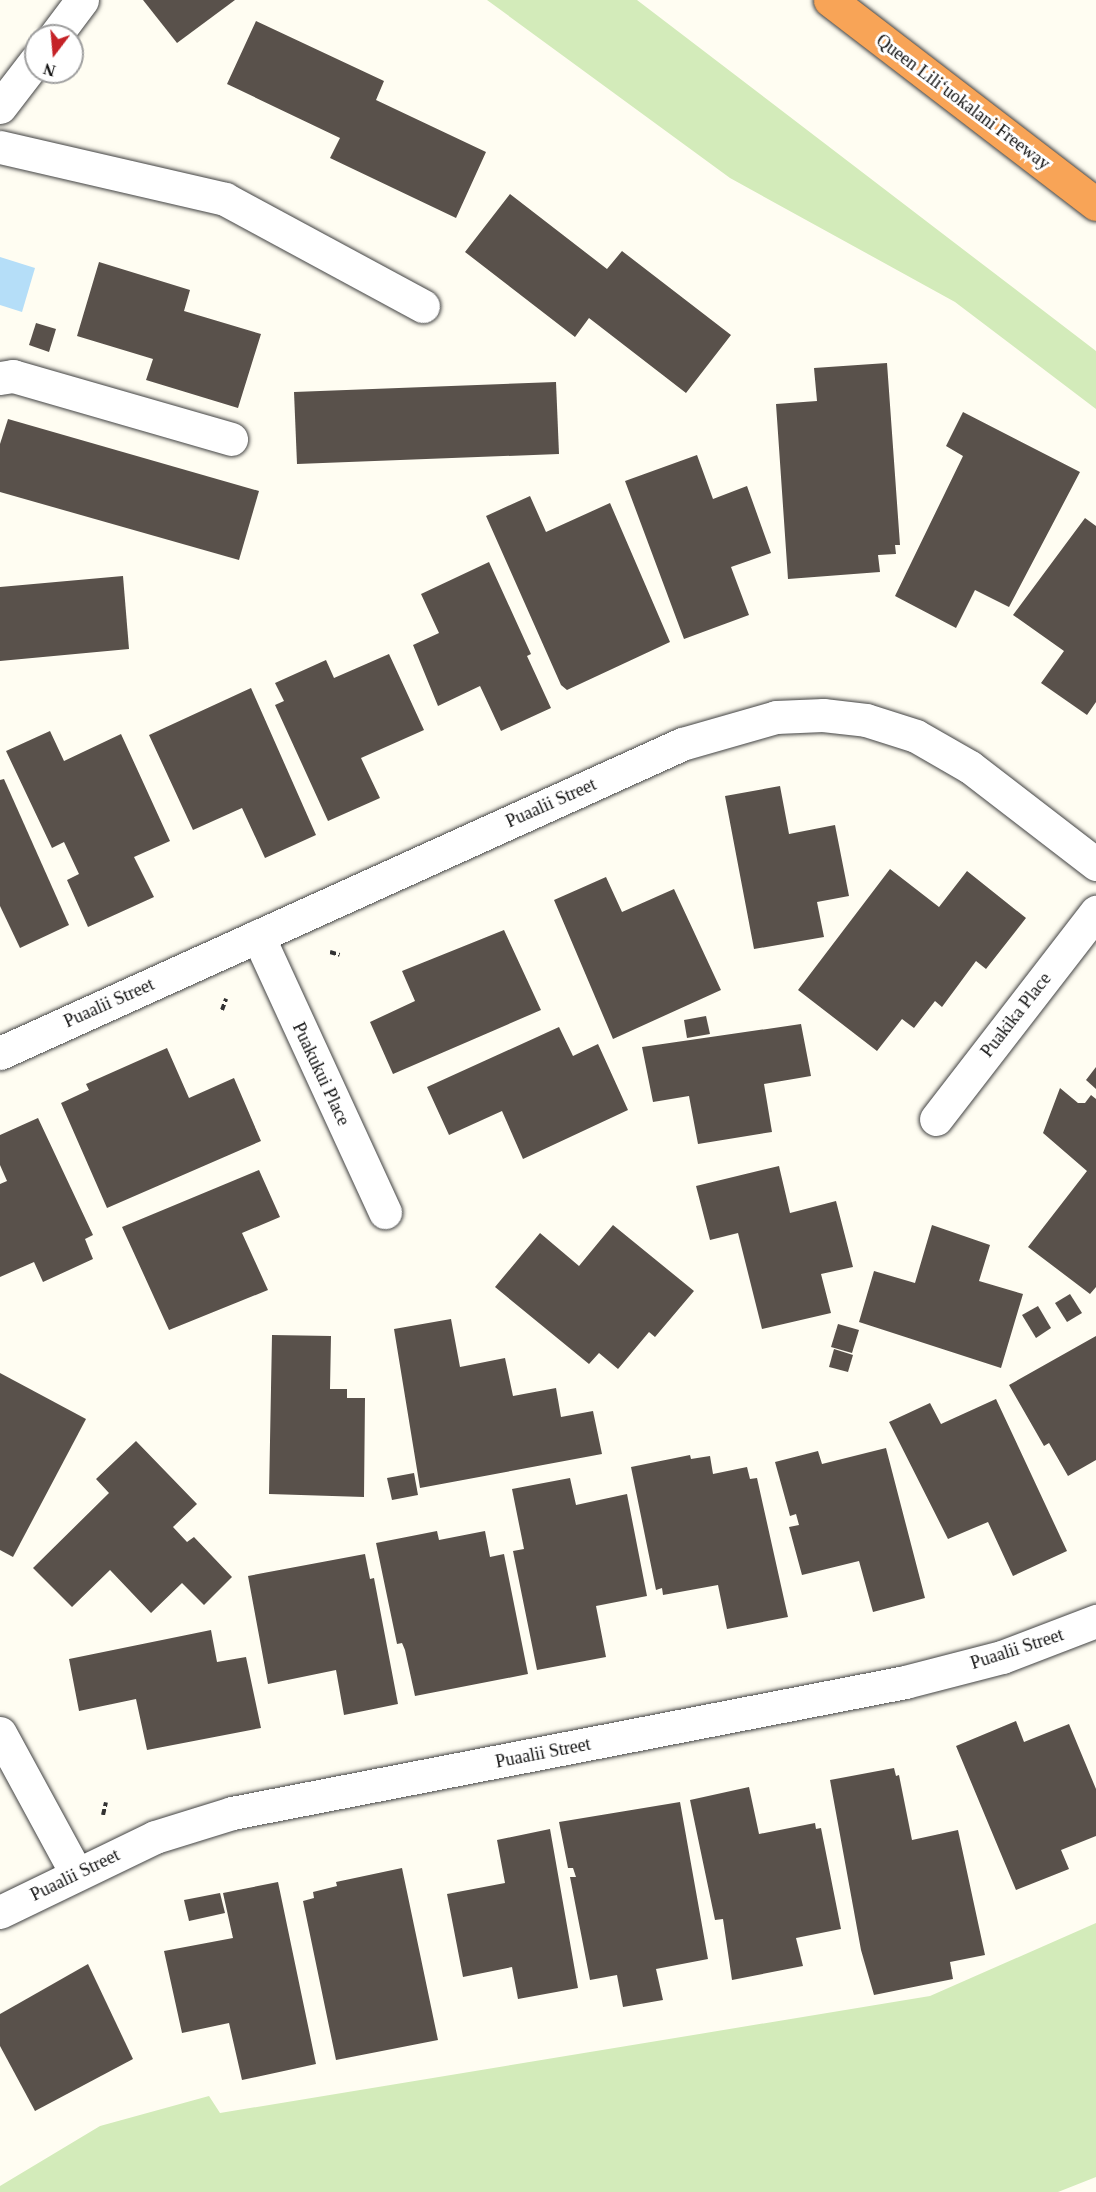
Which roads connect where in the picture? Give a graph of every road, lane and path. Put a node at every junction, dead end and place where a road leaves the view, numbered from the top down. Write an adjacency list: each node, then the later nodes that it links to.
1 (82, 0): 3 (street)
2 (830, 0): 7 (highway, Queen Liliʻuokalani Freeway)
3 (64, 24)
4 (24, 76): 5 (street)
5 (0, 107)
6 (0, 147): 8 (street)
7 (1096, 204)
8 (423, 306)
9 (0, 378): 10 (street)
10 (231, 439)
11 (1096, 864): 13 (street, Puaalii Street)
12 (1096, 912): 19 (street, Puakika Place)
13 (258, 936): 18 (street, Puaalii Street); 20 (street, Puakukui Place)
14 (330, 952): 15 (path)
15 (340, 955)
16 (226, 999): 17 (path)
17 (222, 1010)
18 (0, 1053)
19 (936, 1119)
20 (385, 1212)
21 (1096, 1621): 25 (street, Puaalii Street)
22 (0, 1733): 25 (street)
23 (106, 1802): 24 (path)
24 (103, 1815)
25 (76, 1873): 26 (street, Puaalii Street)
26 (0, 1912)

